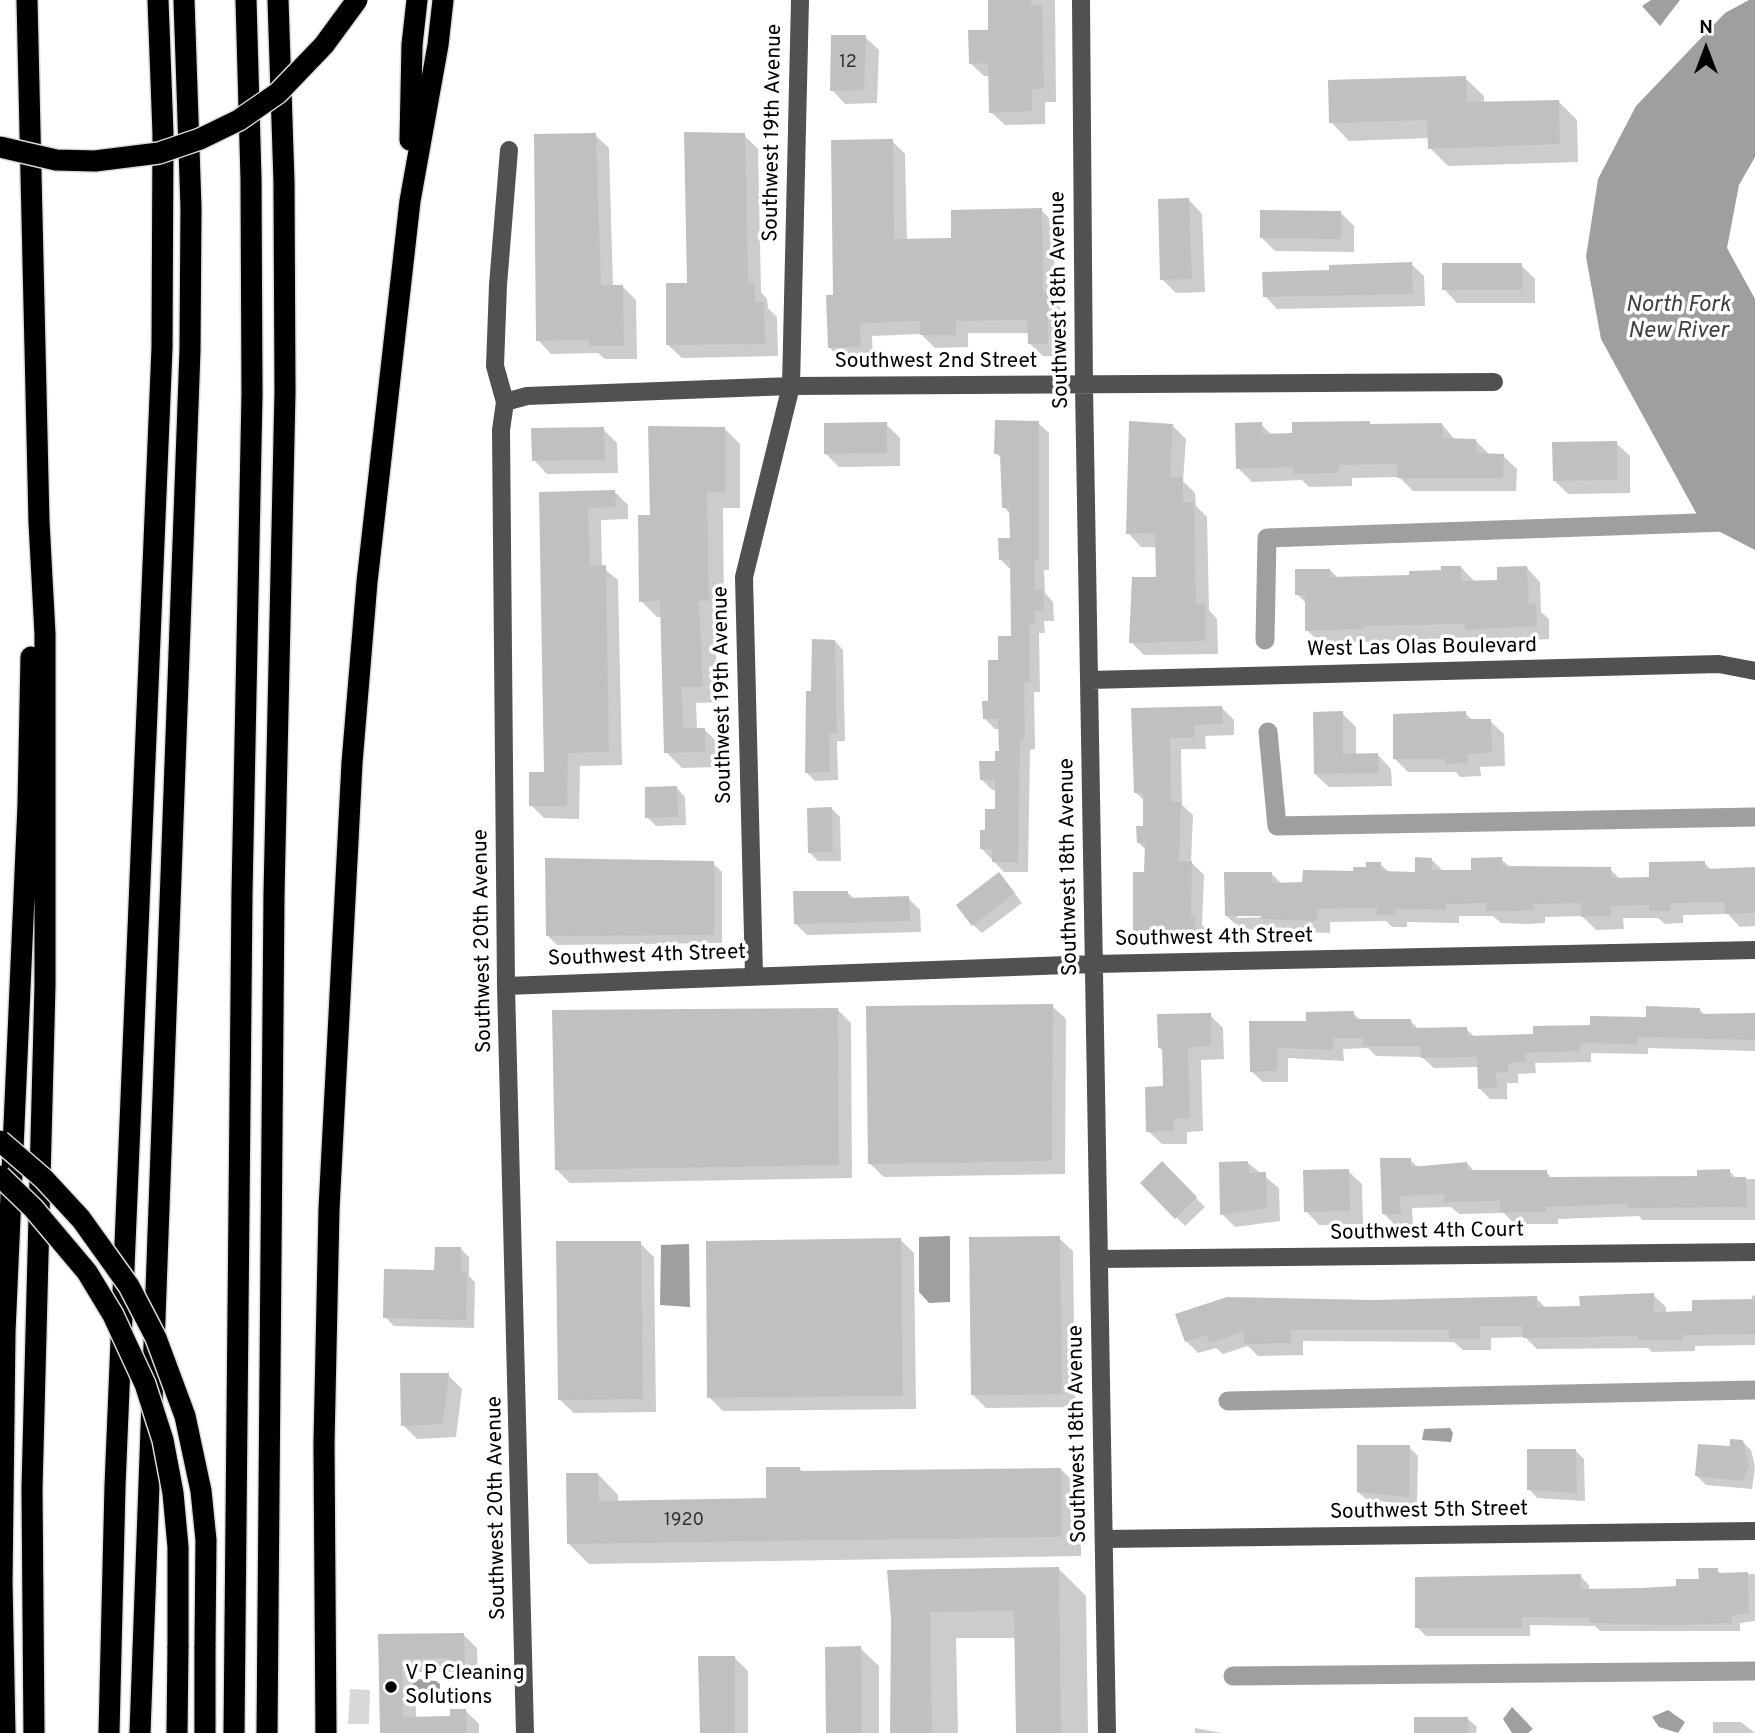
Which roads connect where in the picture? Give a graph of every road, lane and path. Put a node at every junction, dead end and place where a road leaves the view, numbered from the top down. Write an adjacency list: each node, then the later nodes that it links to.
1 (27, 0): 18 (highway)
2 (158, 0): 33 (highway)
3 (184, 0): 34 (highway)
4 (246, 0): 37 (highway)
5 (278, 0): 38 (highway)
6 (357, 0): 11 (highway, bridge)
7 (417, 0): 13 (highway)
8 (443, 0): 13 (highway)
9 (800, 0): 15 (street, Southwest 19th Avenue)
10 (1081, 0): 16 (street, Southwest 18th Avenue)
11 (0, 147)
12 (509, 150): 17 (street, Southwest 20th Avenue)
13 (410, 201): 39 (highway)
14 (1494, 382): 16 (street, Southwest 2nd Street)
15 (791, 386): 16 (street, Southwest 2nd Street); 17 (street, Southwest 2nd Street); 23 (street, Southwest 19th Avenue)
16 (1084, 386): 20 (street, Southwest 18th Avenue)
17 (505, 402): 24 (street, Southwest 20th Avenue)
18 (39, 522): 31 (highway); 32 (highway)
19 (1755, 671): 20 (street, West Las Olas Boulevard)
20 (1090, 680): 22 (street, Southwest 18th Avenue)
21 (1755, 950): 22 (street, Southwest 4th Street)
22 (1094, 964): 23 (street, Southwest 4th Street); 28 (street, Southwest 18th Avenue)
23 (754, 975): 24 (street, Southwest 4th Street)
24 (506, 986): 40 (street, Southwest 20th Avenue)
25 (0, 1141): 36 (highway, bridge)
26 (0, 1176): 35 (highway, bridge)
27 (1755, 1252): 28 (street, Southwest 4th Court)
28 (1099, 1259): 30 (street, Southwest 18th Avenue)
29 (1755, 1531): 30 (street, Southwest 5th Street)
30 (1104, 1539): 41 (street, Southwest 18th Avenue)
31 (5, 1733)
32 (34, 1733)
33 (109, 1733)
34 (140, 1733)
35 (177, 1733)
36 (205, 1733)
37 (234, 1733)
38 (268, 1733)
39 (326, 1733)
40 (525, 1733)
41 (1107, 1733)

